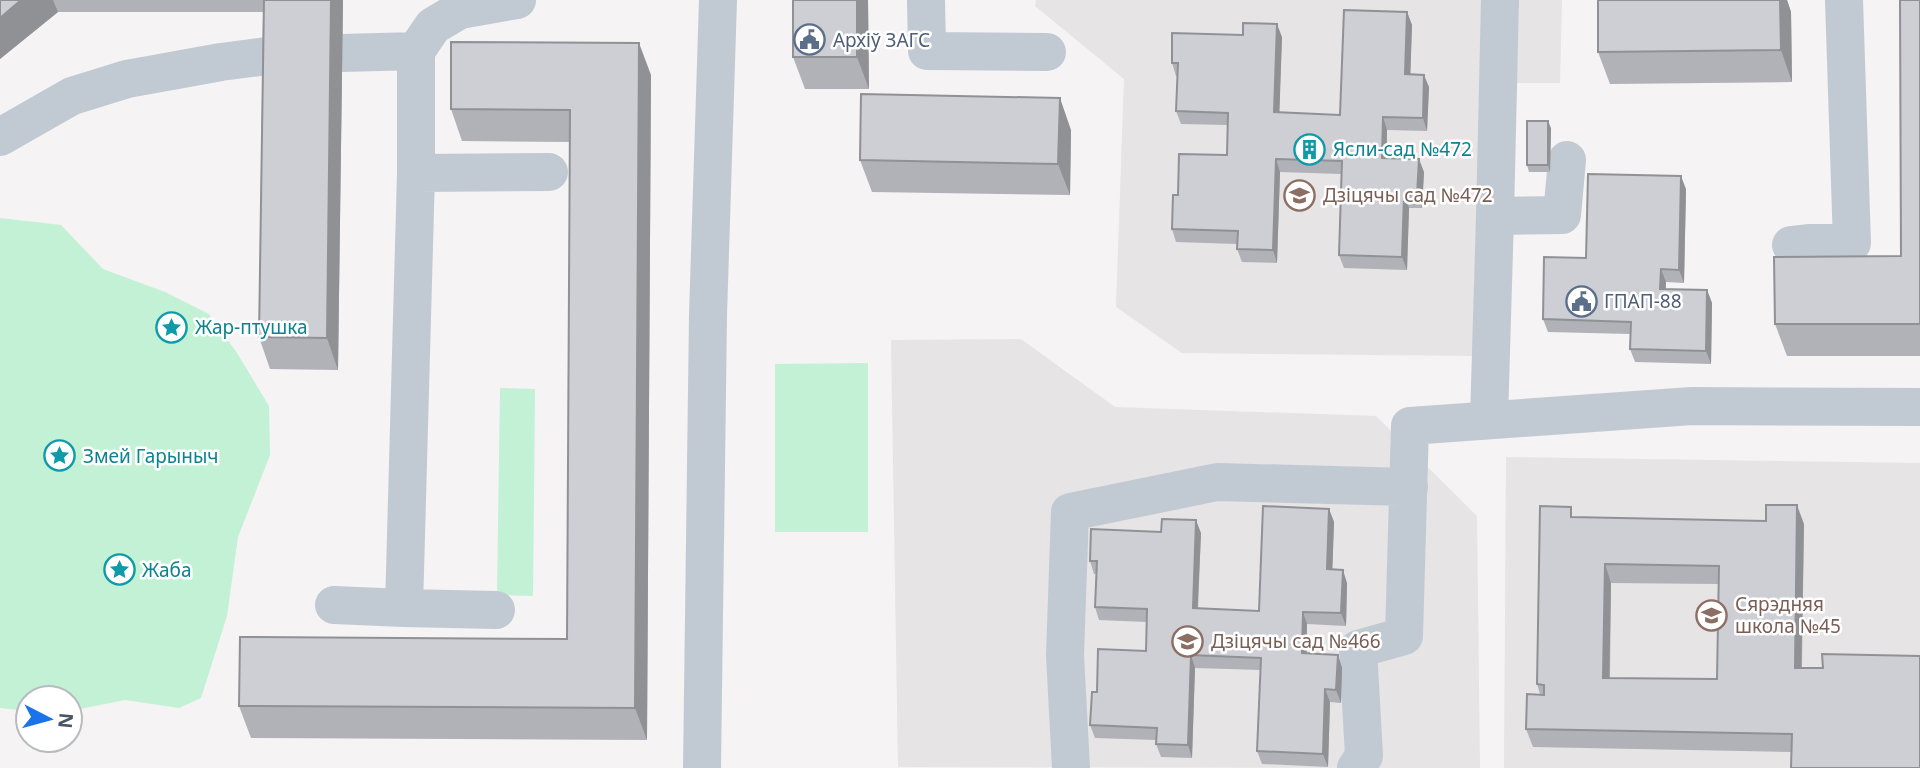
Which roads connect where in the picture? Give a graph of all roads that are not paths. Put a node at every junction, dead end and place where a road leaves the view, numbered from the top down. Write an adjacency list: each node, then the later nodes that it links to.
1 (517, 0): 7 (lane)
2 (699, 0): 3 (lane)
3 (718, 0): 23 (lane)
4 (926, 0): 8 (lane)
5 (1500, 0): 15 (lane)
6 (1844, 0): 16 (lane)
7 (416, 51): 9 (lane); 14 (lane)
8 (1046, 52)
9 (342, 53)
10 (275, 55): 11 (lane)
11 (0, 137)
12 (1567, 160): 15 (lane)
13 (549, 172): 14 (lane)
14 (416, 173): 21 (lane)
15 (1495, 216): 18 (lane)
16 (1791, 245)
17 (1920, 407): 18 (lane)
18 (1489, 421): 19 (lane)
19 (1409, 487): 24 (lane); 25 (lane)
20 (334, 605): 21 (lane)
21 (404, 608): 22 (lane)
22 (496, 610)
23 (702, 768)
24 (1070, 768)
25 (1356, 768)

